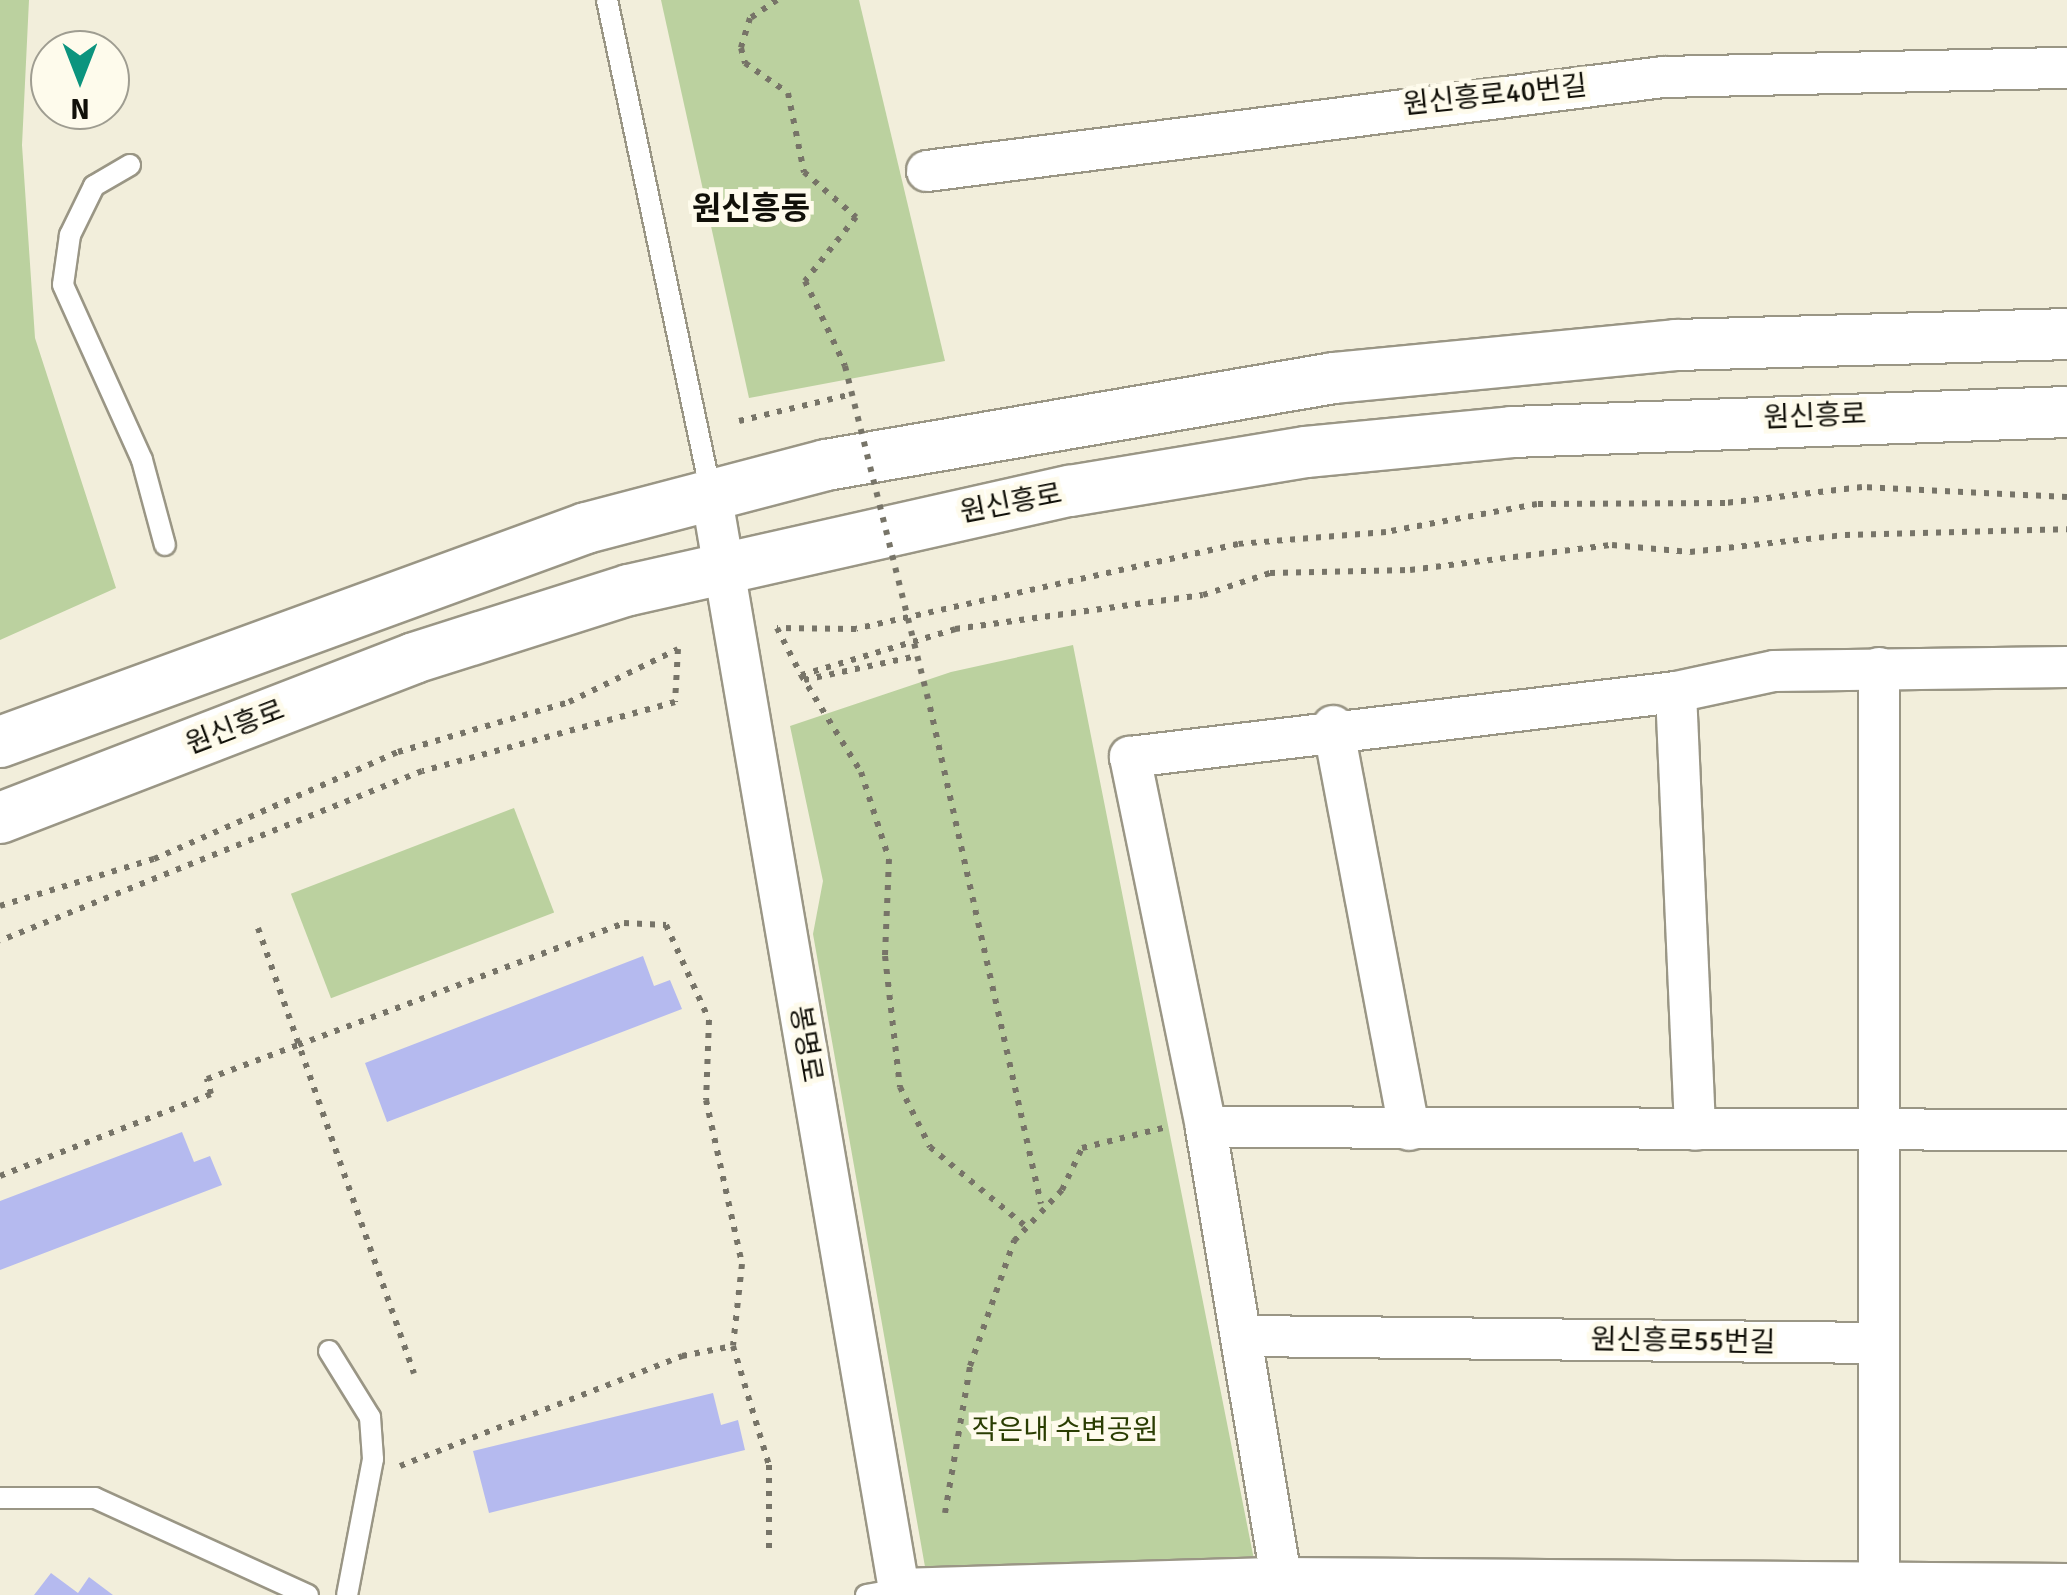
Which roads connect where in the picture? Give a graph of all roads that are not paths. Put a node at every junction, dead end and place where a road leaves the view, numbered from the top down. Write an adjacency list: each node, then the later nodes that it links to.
1 (607, 0): 7 (lane)
2 (2067, 68): 4 (street, 원신흥로40번길)
3 (130, 165): 8 (lane)
4 (927, 171)
5 (2067, 334): 7 (street)
6 (2067, 412): 9 (street, 원신흥로)
7 (712, 493): 9 (street, 봉명로); 14 (street)
8 (165, 545)
9 (724, 566): 15 (street, 원신흥로); 29 (street, 봉명로)
10 (1879, 668): 11 (street); 12 (street); 19 (street)
11 (2067, 668)
12 (1676, 692): 13 (street); 18 (street)
13 (1333, 726): 16 (street); 17 (street)
14 (0, 742)
15 (0, 818)
16 (1206, 1127): 17 (street); 21 (street)
17 (1409, 1130): 18 (street)
18 (1695, 1130): 19 (street)
19 (1878, 1130): 20 (street); 22 (street)
20 (2067, 1130)
21 (1242, 1336): 22 (street, 원신흥로55번길); 26 (street)
22 (1880, 1342): 27 (street)
23 (329, 1351): 31 (lane)
24 (0, 1498): 30 (lane)
25 (2067, 1584): 27 (street)
26 (1282, 1586): 28 (street); 29 (street)
27 (1880, 1587): 28 (street)
28 (1629, 1588)
29 (888, 1593)
30 (308, 1595)
31 (346, 1595)

